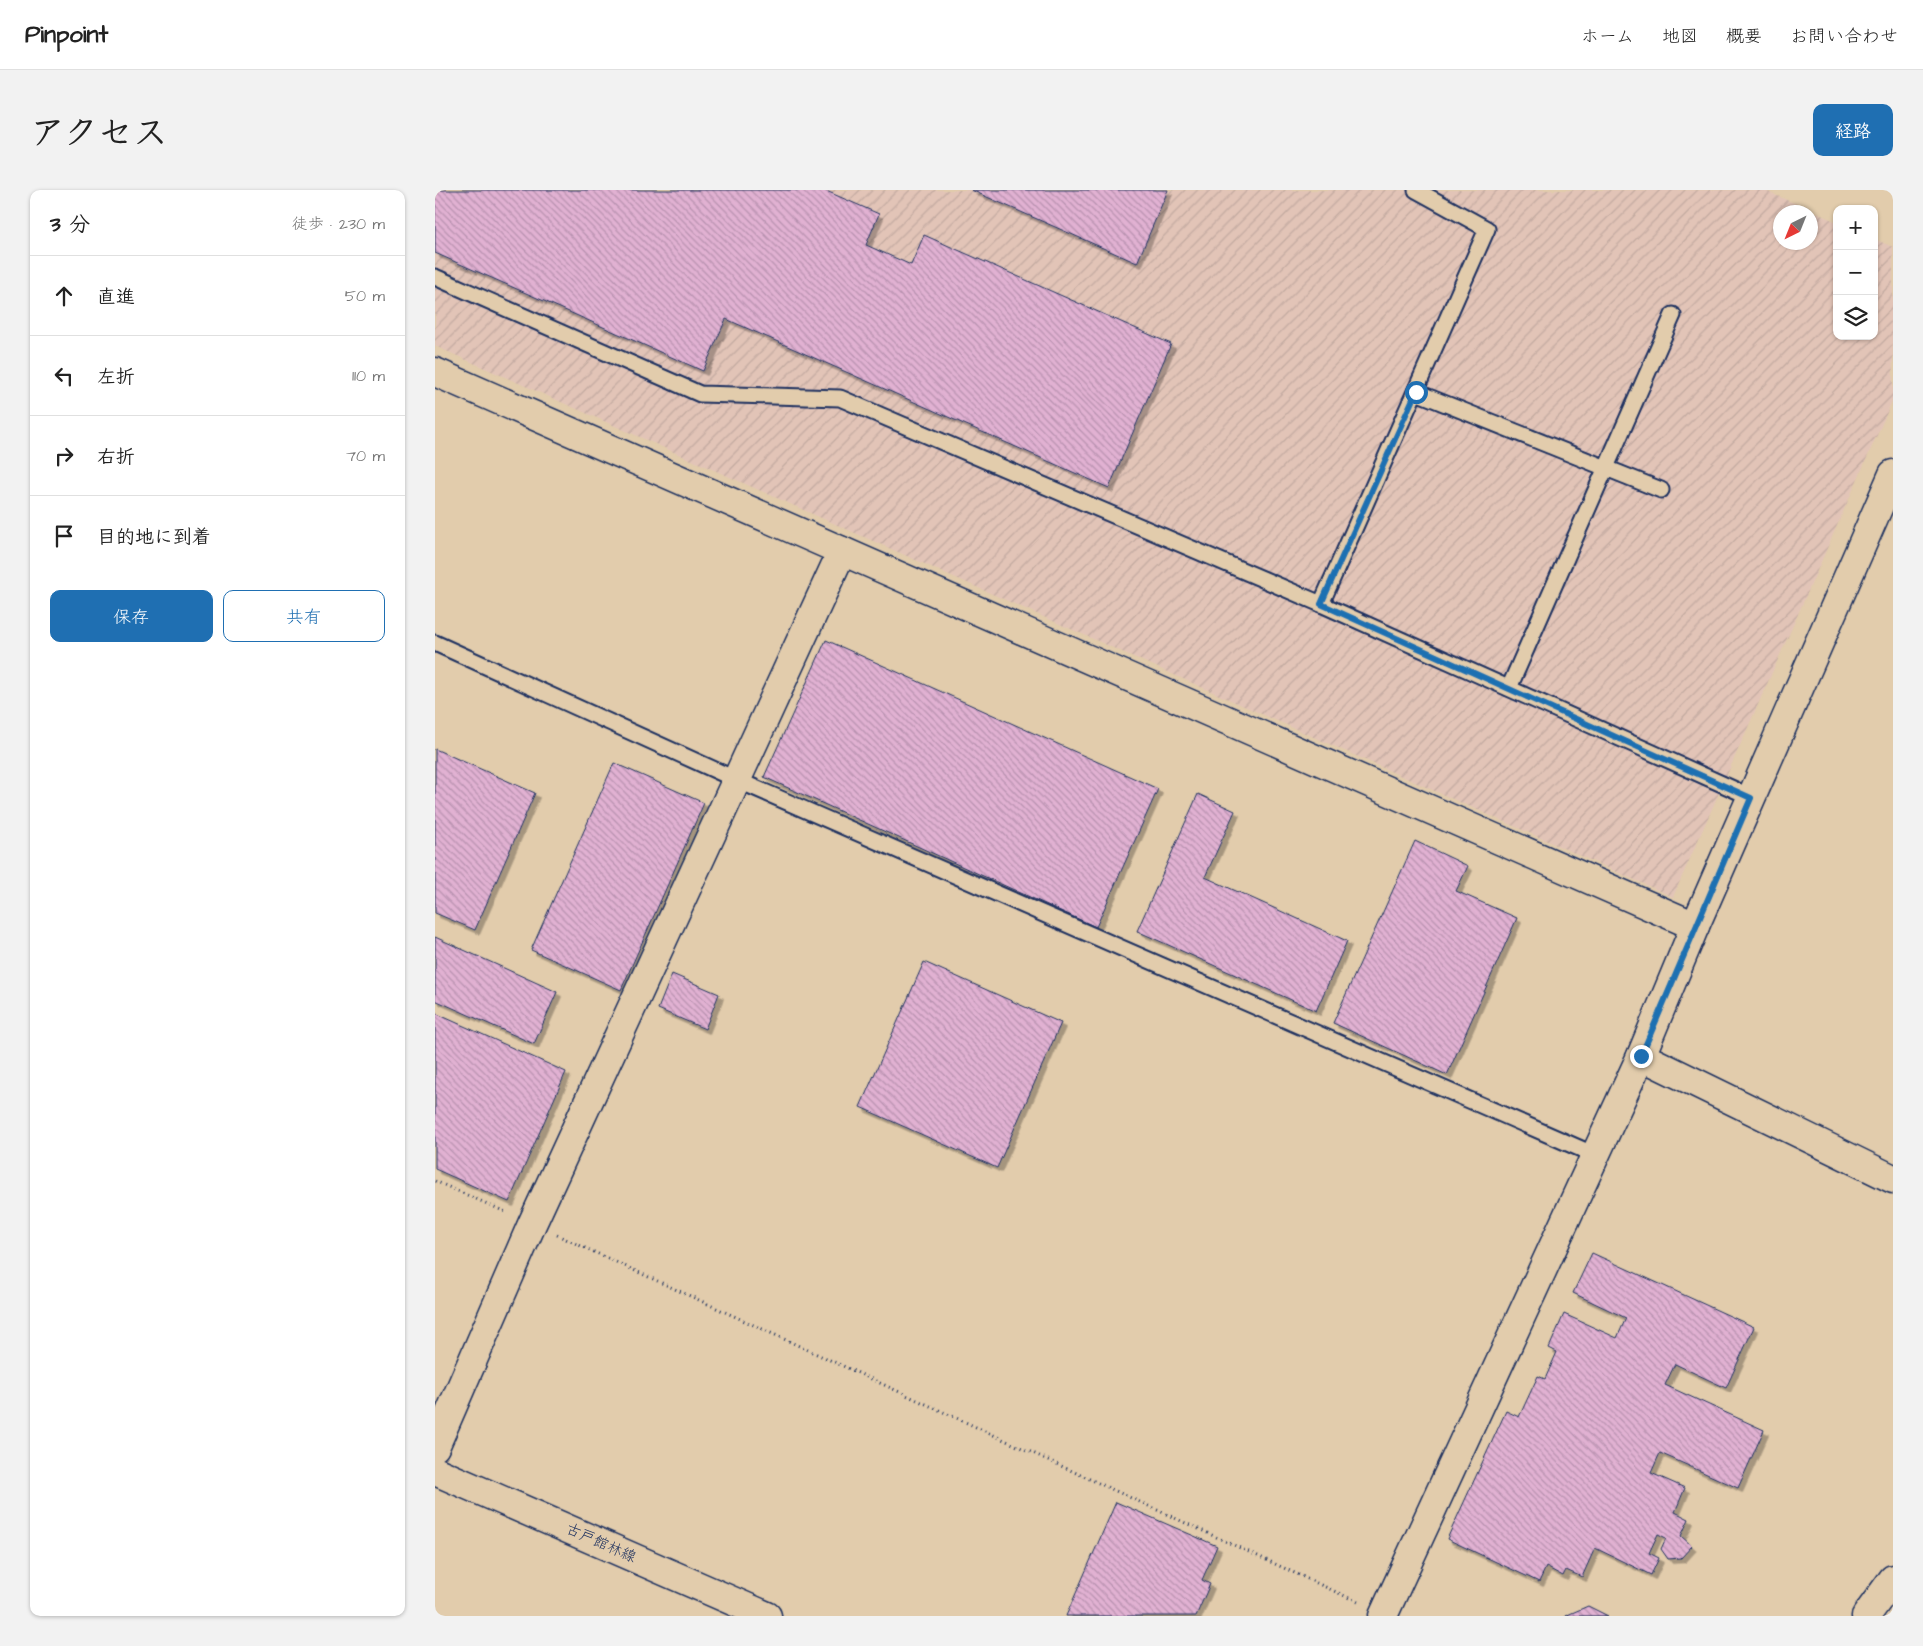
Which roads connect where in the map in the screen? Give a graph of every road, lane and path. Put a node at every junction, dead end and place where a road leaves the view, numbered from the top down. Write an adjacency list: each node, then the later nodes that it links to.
1 (1416, 190): 5 (lane)
2 (435, 277): 10 (lane)
3 (1673, 315): 6 (lane)
4 (435, 372): 9 (street)
5 (1416, 392): 6 (lane); 10 (lane)
6 (1606, 468): 8 (lane); 12 (lane)
7 (1893, 474): 14 (street)
8 (1661, 490)
9 (842, 551): 13 (street); 15 (street)
10 (1321, 604): 12 (lane)
11 (435, 643): 13 (lane)
12 (1509, 688): 14 (lane)
13 (737, 780): 17 (lane); 20 (street)
14 (1751, 798): 15 (street)
15 (1695, 926): 16 (street)
16 (1641, 1056): 17 (street); 18 (street)
17 (1595, 1155): 24 (street)
18 (1893, 1179)
19 (435, 1181): 20 (path)
20 (532, 1224): 21 (street); 24 (path)
21 (435, 1447)
22 (435, 1471): 25 (street, 古戸館林線)
23 (1893, 1579): 26 (street)
24 (1383, 1615)
25 (767, 1616)
26 (1867, 1616)

